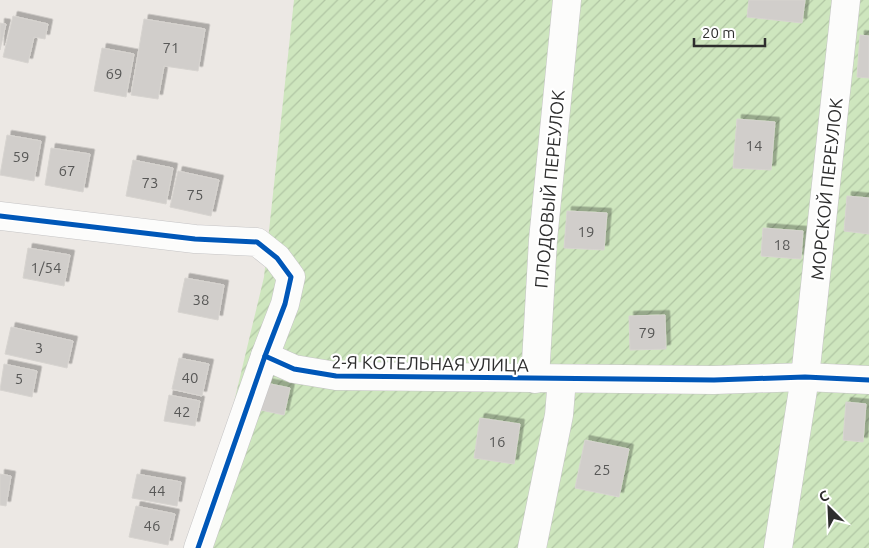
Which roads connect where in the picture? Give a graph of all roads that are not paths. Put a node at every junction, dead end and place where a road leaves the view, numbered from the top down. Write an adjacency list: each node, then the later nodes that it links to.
1 (567, 0): 6 (street, ПЛОДОВЫЙ ПЕРЕУЛОК)
2 (846, 0): 5 (street, МОРСКОЙ ПЕРЕУЛОК)
3 (0, 216): 4 (street)
4 (265, 356): 6 (street, 2-Я КОТЕЛЬНАЯ УЛИЦА); 9 (street)
5 (805, 377): 7 (street, 2-Я КОТЕЛЬНАЯ УЛИЦА); 8 (street, 2-Я КОТЕЛЬНАЯ УЛИЦА); 11 (street, МОРСКОЙ ПЕРЕУЛОК)
6 (535, 379): 7 (street, 2-Я КОТЕЛЬНАЯ УЛИЦА)
7 (562, 379): 10 (street)
8 (869, 380)
9 (198, 548)
10 (532, 548)
11 (778, 548)

